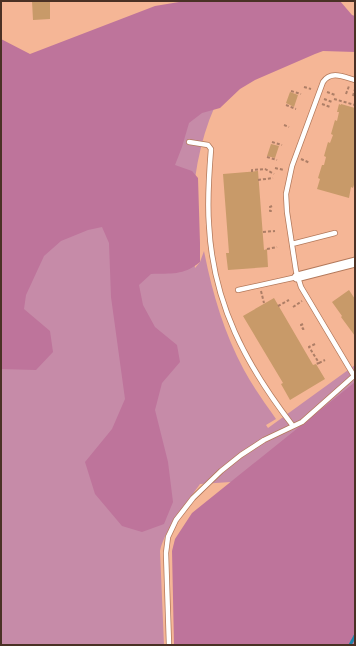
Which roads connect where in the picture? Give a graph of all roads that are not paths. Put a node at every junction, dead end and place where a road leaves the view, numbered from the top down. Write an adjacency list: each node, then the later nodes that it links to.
1 (355, 80): 4 (lane)
2 (189, 142): 9 (lane)
3 (335, 233): 4 (lane)
4 (292, 244): 6 (lane)
5 (355, 262): 6 (street)
6 (297, 277): 7 (lane); 8 (lane)
7 (238, 290)
8 (355, 376): 9 (lane)
9 (293, 426): 10 (lane)
10 (169, 645)

